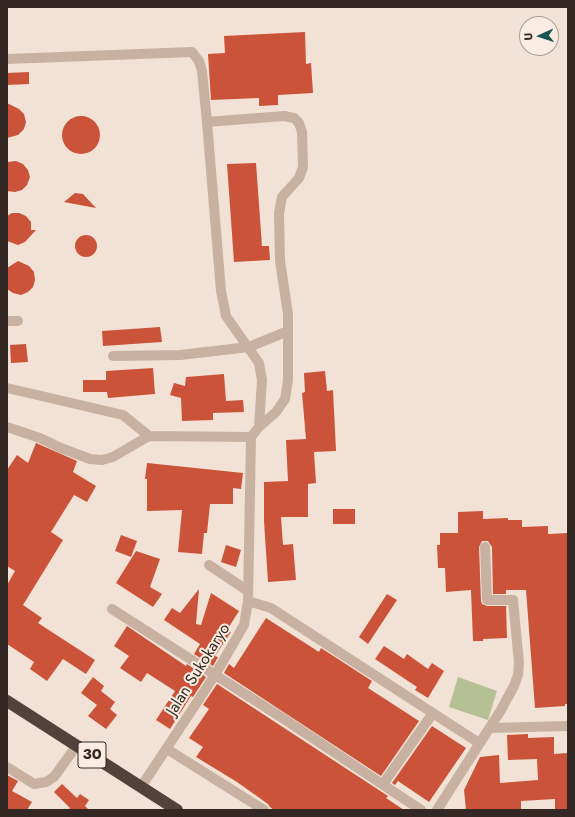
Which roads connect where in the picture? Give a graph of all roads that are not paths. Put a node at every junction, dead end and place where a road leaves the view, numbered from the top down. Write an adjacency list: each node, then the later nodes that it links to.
1 (7, 59): 2 (street)
2 (207, 122): 5 (street); 6 (street)
3 (7, 321): 4 (street)
4 (18, 321)
5 (288, 331): 6 (street); 10 (street)
6 (249, 348): 7 (street); 10 (street)
7 (113, 356)
8 (7, 388): 11 (street)
9 (7, 427): 11 (street)
10 (259, 427): 12 (street)
11 (149, 436): 12 (street)
12 (251, 437): 15 (street, Jalan Sukokaryo)
13 (485, 547): 22 (street)
14 (209, 565): 15 (street)
15 (248, 591): 16 (street, Jalan Sukokaryo)
16 (248, 602): 18 (street, Jalan Sukokaryo); 20 (street)
17 (112, 610): 18 (street)
18 (215, 675): 25 (street, Jalan Sukokaryo); 27 (street)
19 (7, 701): 24 (highway, 30)
20 (433, 713): 23 (street); 27 (street)
21 (568, 726): 22 (street)
22 (490, 728): 23 (street)
23 (479, 743): 32 (street)
24 (77, 745): 26 (street); 28 (highway, 30)
25 (167, 749): 28 (street, Jalan Sukokaryo); 30 (street)
26 (7, 767)
27 (383, 784): 31 (street)
28 (141, 787): 29 (highway, 30)
29 (177, 810)
30 (264, 810)
31 (421, 810)
32 (437, 810)

